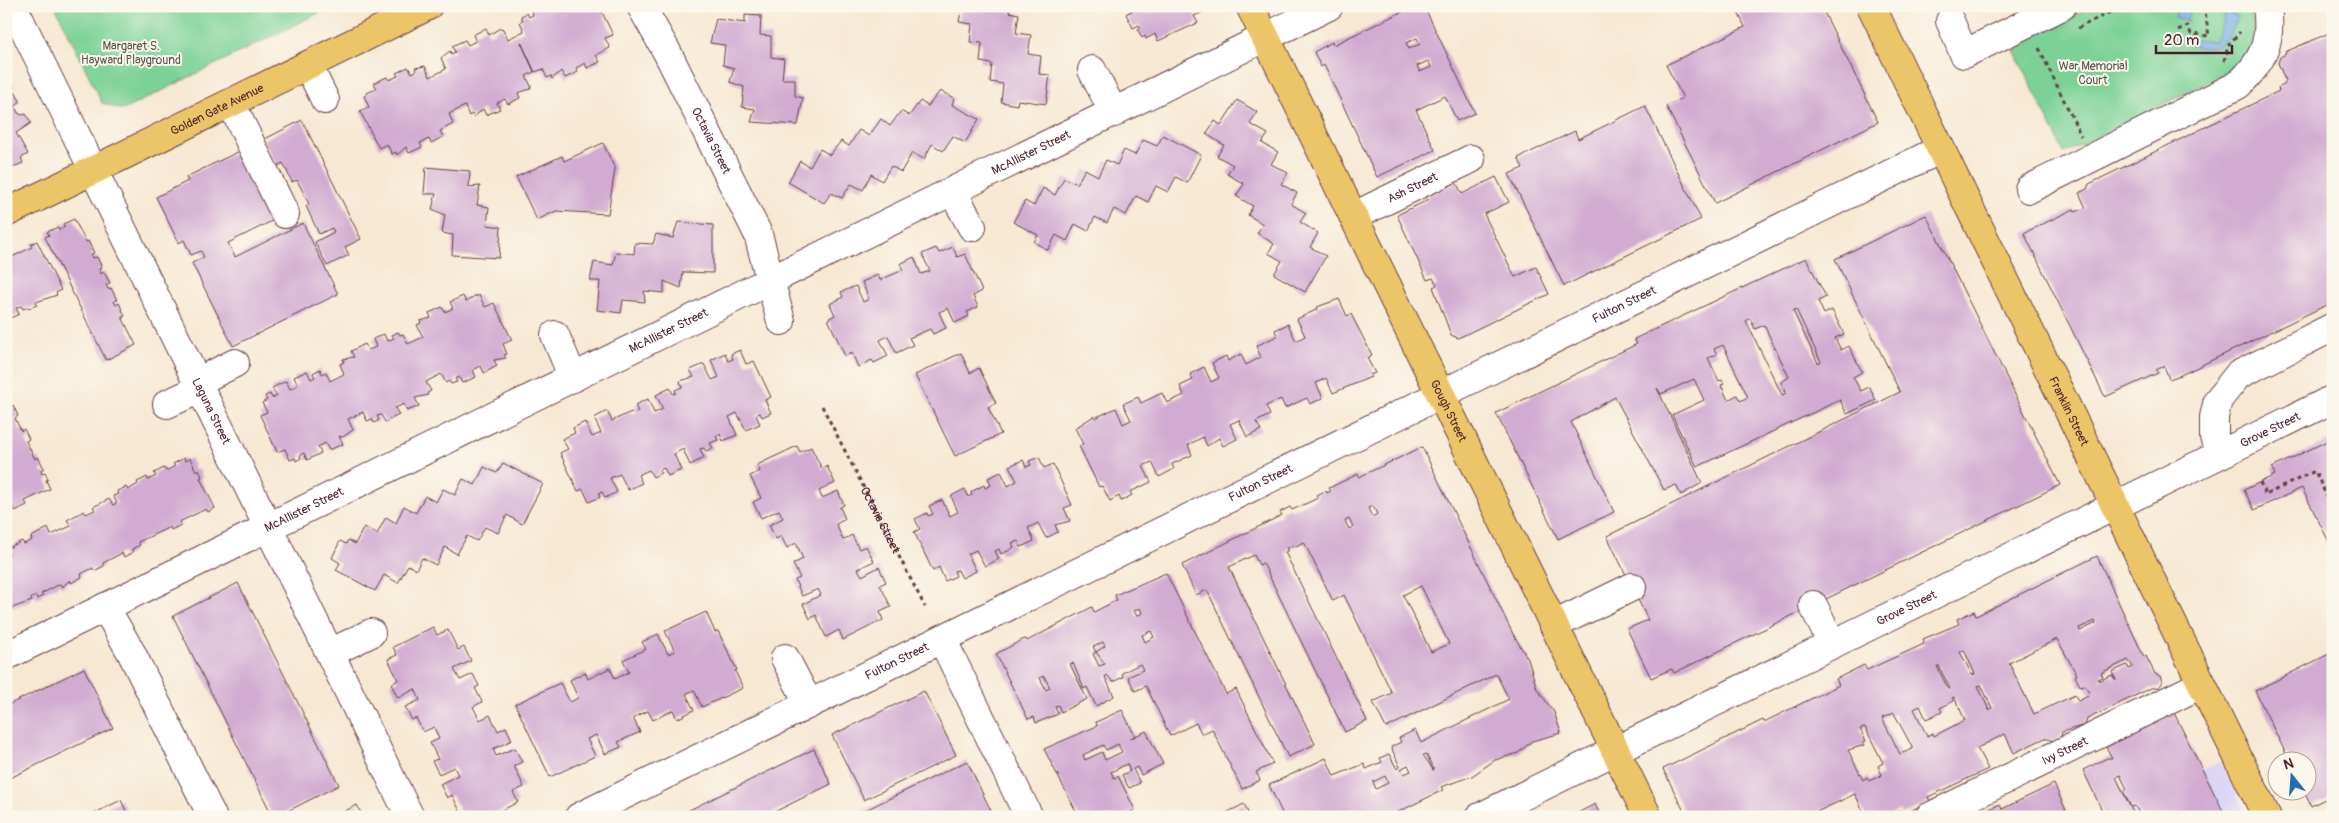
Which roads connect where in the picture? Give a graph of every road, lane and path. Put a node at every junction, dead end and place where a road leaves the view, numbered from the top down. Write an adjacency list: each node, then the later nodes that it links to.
1 (13, 6): 30 (street, Laguna Street)
2 (428, 6): 19 (main road, Golden Gate Avenue)
3 (640, 6): 37 (street, Octavia Street)
4 (1250, 6): 17 (main road, Gough Street)
5 (1329, 6): 17 (street, McAllister Street)
6 (1871, 6): 28 (main road, Franklin Street)
7 (2062, 6): 13 (street)
8 (2123, 6): 16 (path)
9 (2204, 6): 15 (path)
10 (2228, 6): 11 (path)
11 (2233, 6)
12 (2266, 6): 31 (street)
13 (1950, 21)
14 (2242, 28): 20 (path)
15 (2178, 30)
16 (2072, 32)
17 (1265, 37): 24 (street, McAllister Street); 35 (main road, Gough Street)
18 (2046, 44): 26 (path)
19 (308, 65): 22 (street); 23 (main road, Golden Gate Avenue)
20 (2215, 65)
21 (1092, 70): 24 (street)
22 (325, 100)
23 (231, 103): 30 (main road, Golden Gate Avenue); 34 (street)
24 (1114, 113): 32 (street, McAllister Street)
25 (2087, 128): 26 (path)
26 (2079, 132): 27 (path)
27 (2083, 141)
28 (1942, 150): 44 (street, Fulton Street); 51 (main road, Franklin Street)
29 (1471, 159): 35 (street, Ash Street)
30 (94, 170): 33 (main road, Golden Gate Avenue); 43 (street, Laguna Street)
31 (2028, 189)
32 (953, 192): 36 (street); 37 (street, McAllister Street)
33 (6, 213)
34 (285, 214)
35 (1354, 216): 44 (main road, Gough Street)
36 (972, 227)
37 (770, 281): 38 (street, Octavia Street); 42 (street, McAllister Street)
38 (781, 321)
39 (2333, 328): 48 (street)
40 (555, 335): 42 (street)
41 (235, 363): 43 (street)
42 (573, 378): 52 (street, McAllister Street)
43 (199, 385): 46 (street); 52 (street, Laguna Street)
44 (1442, 395): 57 (main road, Gough Street); 59 (street, Fulton Street)
45 (2333, 399): 48 (street, Grove Street)
46 (167, 404)
47 (822, 406): 56 (path, Octavia Street)
48 (2220, 454): 51 (street, Grove Street)
49 (2260, 482): 50 (path)
50 (2327, 497)
51 (2115, 505): 60 (street, Grove Street); 64 (main road, Franklin Street)
52 (268, 527): 55 (street, McAllister Street); 61 (street, Laguna Street)
53 (1632, 587): 57 (street)
54 (1813, 605): 60 (street)
55 (105, 607): 62 (street, McAllister Street); 67 (street)
56 (925, 607)
57 (1554, 624): 66 (main road, Gough Street)
58 (371, 633): 61 (street)
59 (942, 639): 65 (street, Fulton Street); 70 (street)
60 (1832, 644): 66 (street, Grove Street)
61 (330, 653): 68 (street, Laguna Street)
62 (6, 656)
63 (785, 658): 65 (street)
64 (2202, 684): 73 (street, Ivy Street); 74 (main road, Franklin Street)
65 (809, 704): 69 (street, Fulton Street)
66 (1615, 751): 71 (street, Grove Street); 72 (main road, Gough Street)
67 (212, 816)
68 (410, 817)
69 (579, 817)
70 (1028, 817)
71 (1480, 817)
72 (1648, 817)
73 (1929, 817)
74 (2267, 817)

